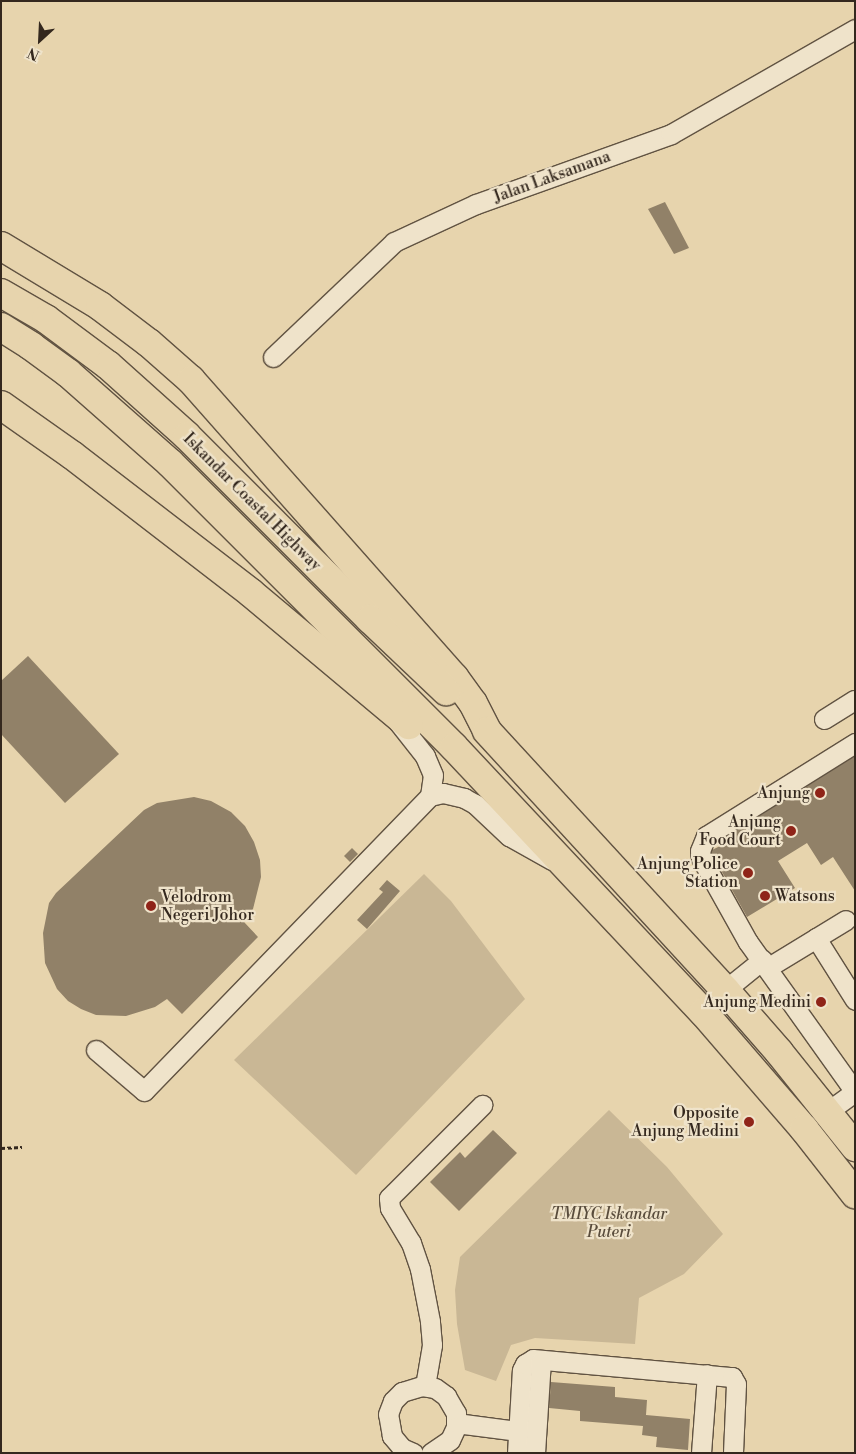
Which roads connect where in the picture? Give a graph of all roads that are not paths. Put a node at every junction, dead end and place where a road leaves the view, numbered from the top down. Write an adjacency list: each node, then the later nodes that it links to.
1 (855, 30): 5 (street, Jalan Laksamana)
2 (1, 246): 10 (highway)
3 (1, 293): 10 (highway, Iskandar Coastal Highway)
4 (1, 328): 12 (highway, Iskandar Coastal Highway)
5 (273, 357)
6 (1, 405): 8 (highway)
7 (855, 700): 9 (street)
8 (392, 710): 12 (highway); 13 (street)
9 (824, 719)
10 (487, 731): 18 (highway)
11 (855, 743): 17 (street)
12 (454, 747): 14 (highway, Iskandar Coastal Highway)
13 (430, 796): 14 (street); 20 (street)
14 (571, 870): 25 (highway, Iskandar Coastal Highway)
15 (846, 920): 16 (street)
16 (816, 938): 17 (street); 19 (street)
17 (764, 964): 18 (street); 21 (street)
18 (725, 990): 23 (highway)
19 (855, 1000)
20 (96, 1050)
21 (855, 1092): 23 (street)
22 (482, 1105): 28 (street)
23 (827, 1112): 24 (highway)
24 (855, 1147)
25 (855, 1194)
26 (541, 1360): 27 (street); 30 (street); 34 (street)
27 (707, 1374): 35 (street); 36 (street)
28 (425, 1386): 29 (street); 31 (street)
29 (456, 1423): 30 (street); 32 (street)
30 (518, 1431): 33 (street)
31 (414, 1453)
32 (432, 1453)
33 (517, 1453)
34 (535, 1453)
35 (701, 1453)
36 (732, 1453)

